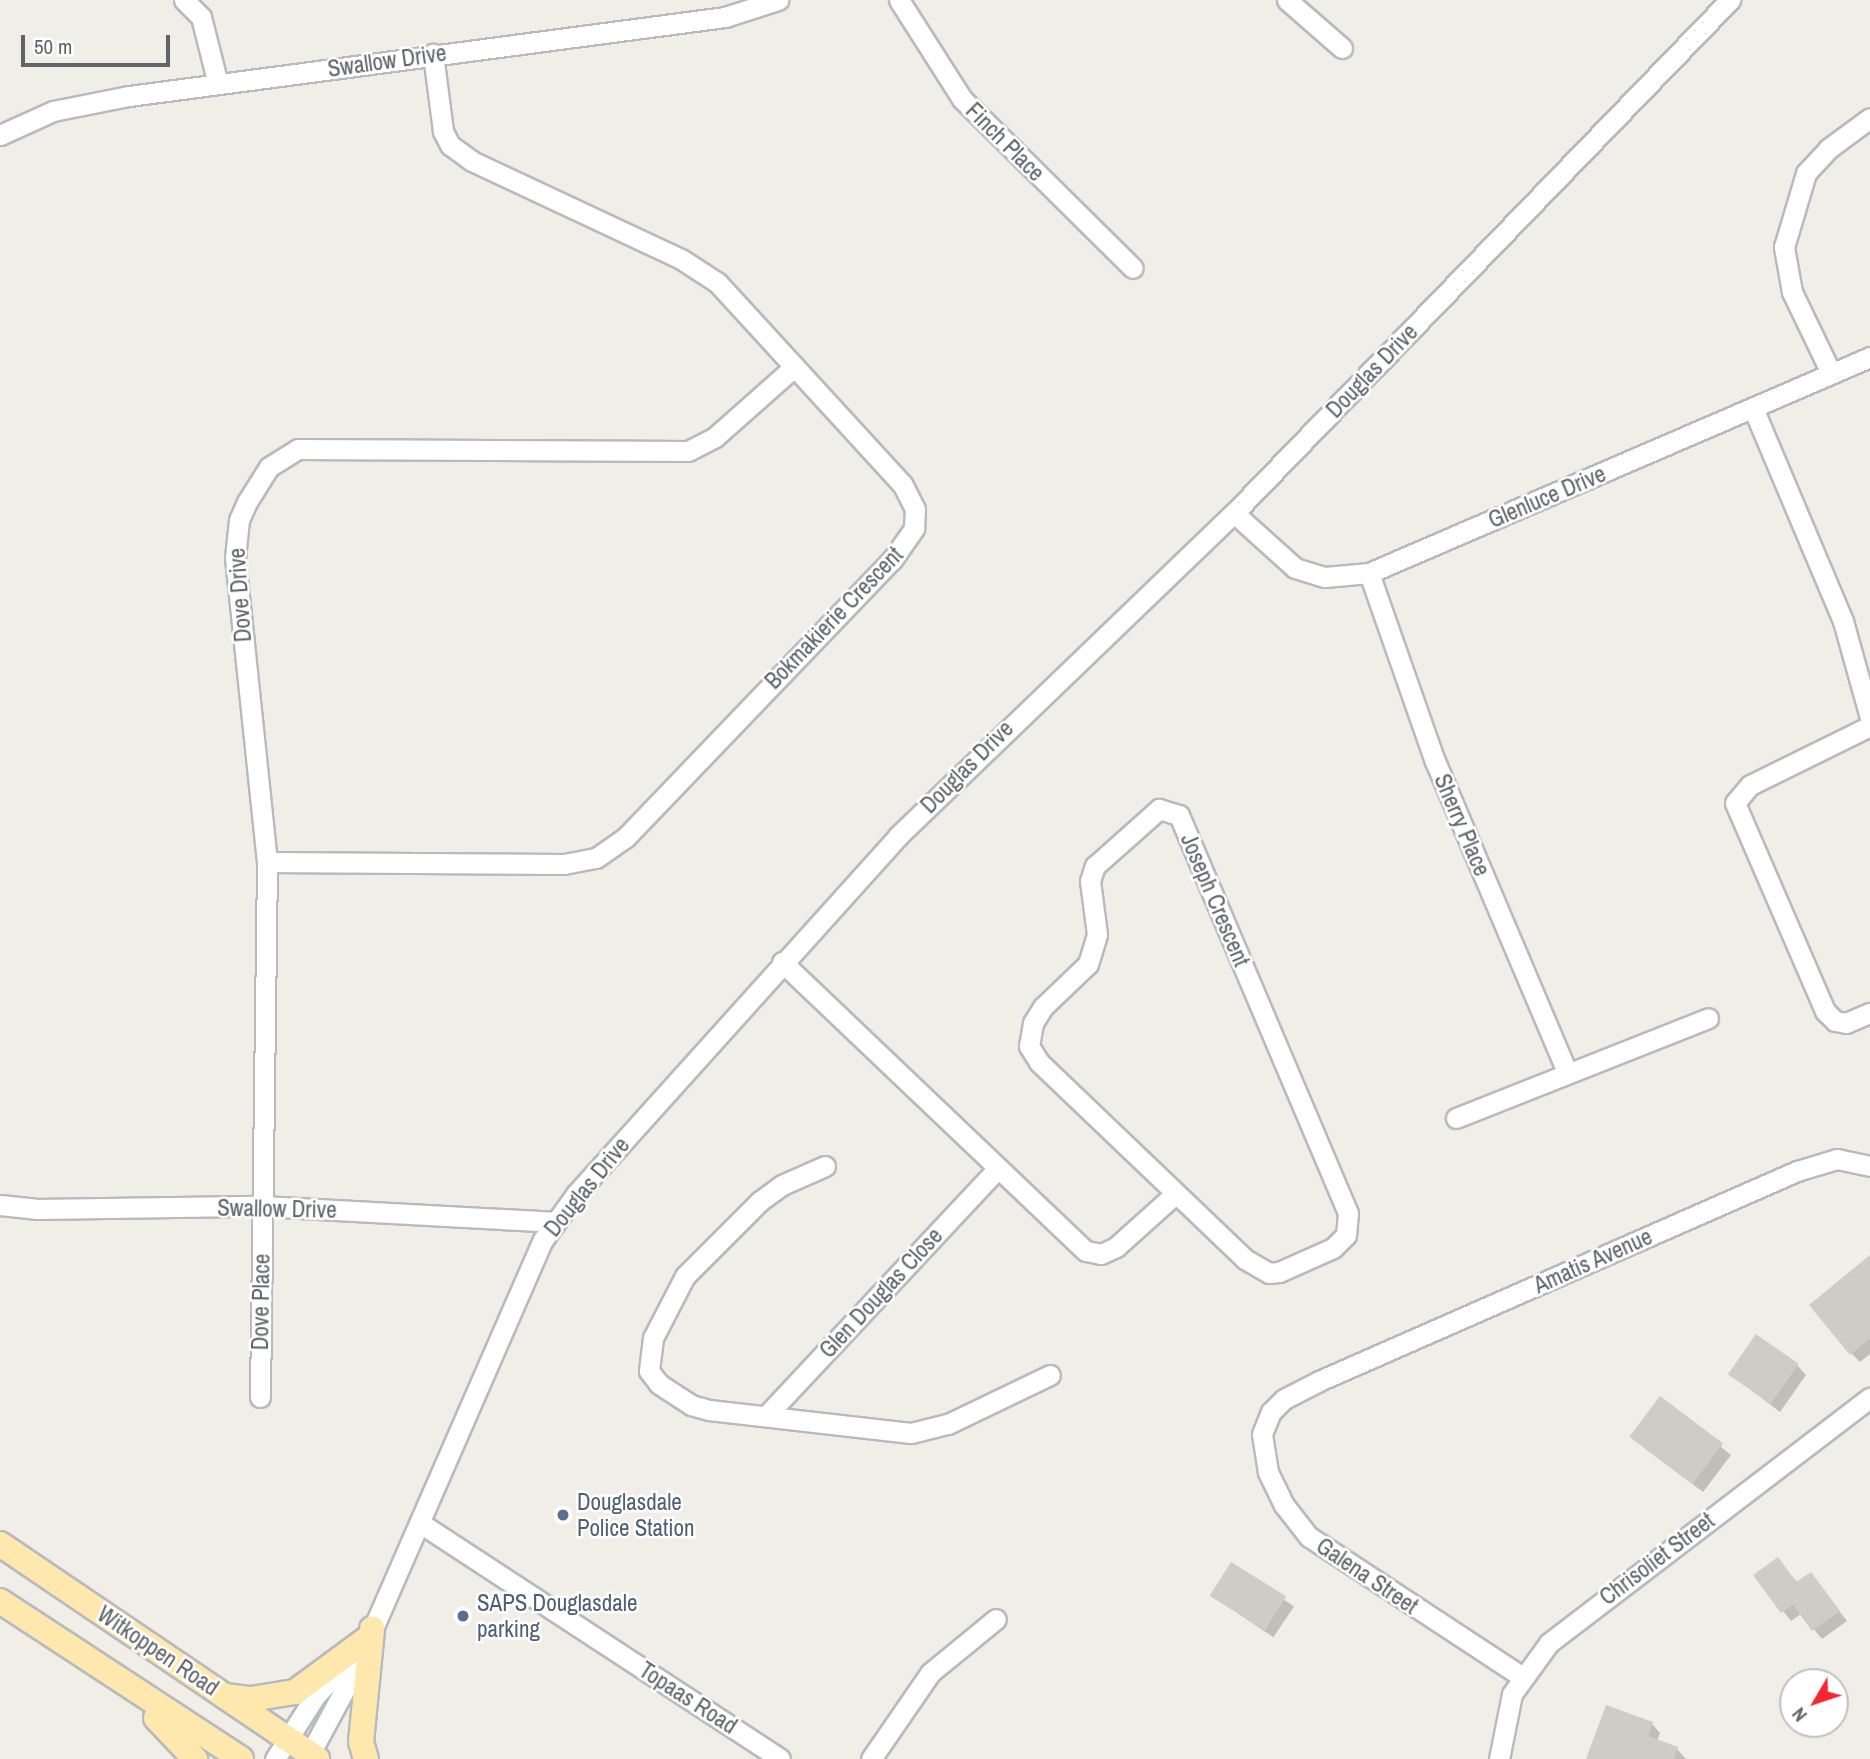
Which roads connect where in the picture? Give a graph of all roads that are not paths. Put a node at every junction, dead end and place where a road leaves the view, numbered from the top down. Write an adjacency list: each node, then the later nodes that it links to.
1 (184, 0): 8 (street)
2 (778, 0): 7 (street, Swallow Drive)
3 (899, 0): 11 (street, Finch Place)
4 (1287, 0): 6 (street)
5 (1730, 0): 16 (street, Douglas Drive)
6 (1342, 48)
7 (433, 54): 8 (street, Swallow Drive); 13 (street, Bokmakierie Crescent)
8 (218, 84): 10 (street, Swallow Drive)
9 (1870, 118): 14 (street)
10 (0, 135)
11 (1133, 268)
12 (1870, 356): 14 (street, Glenluce Drive)
13 (793, 367): 20 (street, Dove Drive); 20 (street, Bokmakierie Crescent)
14 (1831, 373): 15 (street, Glenluce Drive)
15 (1753, 408): 17 (street, Glenluce Drive); 18 (street)
16 (1234, 513): 17 (street, Glenluce Drive); 21 (street, Douglas Drive)
17 (1369, 573): 24 (street, Sherry Place)
18 (1870, 718)
19 (1870, 726): 22 (street)
20 (267, 862): 31 (street, Dove Drive)
21 (782, 962): 28 (street); 32 (street, Douglas Drive)
22 (1870, 1013)
23 (1708, 1017): 24 (street)
24 (1567, 1072): 25 (street)
25 (1456, 1118)
26 (825, 1166): 37 (street)
27 (1870, 1167): 34 (street, Amatis Avenue)
28 (997, 1170): 29 (street); 37 (street, Glen Douglas Close)
29 (1175, 1194): 29 (street, Joseph Crescent)
30 (0, 1205): 31 (street, Swallow Drive)
31 (262, 1206): 32 (street, Swallow Drive); 35 (street, Dove Place)
32 (554, 1222): 38 (street, Douglas Drive)
33 (1050, 1375): 37 (street)
34 (1319, 1381): 44 (street, Galena Street)
35 (260, 1397)
36 (1870, 1398): 44 (street, Chrisoliet Street)
37 (766, 1416)
38 (420, 1522): 42 (street, Douglas Drive); 51 (street, Topaas Road)
39 (0, 1544): 45 (main road, Witkoppen Road)
40 (0, 1601): 43 (main road, Witkoppen Road)
41 (996, 1619): 52 (street)
42 (367, 1639): 45 (main road); 46 (street, Douglas Drive); 47 (street, Douglas Drive); 50 (main road)
43 (101, 1669): 48 (main road); 49 (main road, Witkoppen Road)
44 (1521, 1676): 53 (street, Chrisoliet Street)
45 (224, 1696): 46 (main road, Witkoppen Road)
46 (281, 1749): 47 (main road, Witkoppen Road)
47 (312, 1757)
48 (195, 1759)
49 (240, 1759)
50 (366, 1759)
51 (780, 1759)
52 (870, 1759)
53 (1499, 1759)

